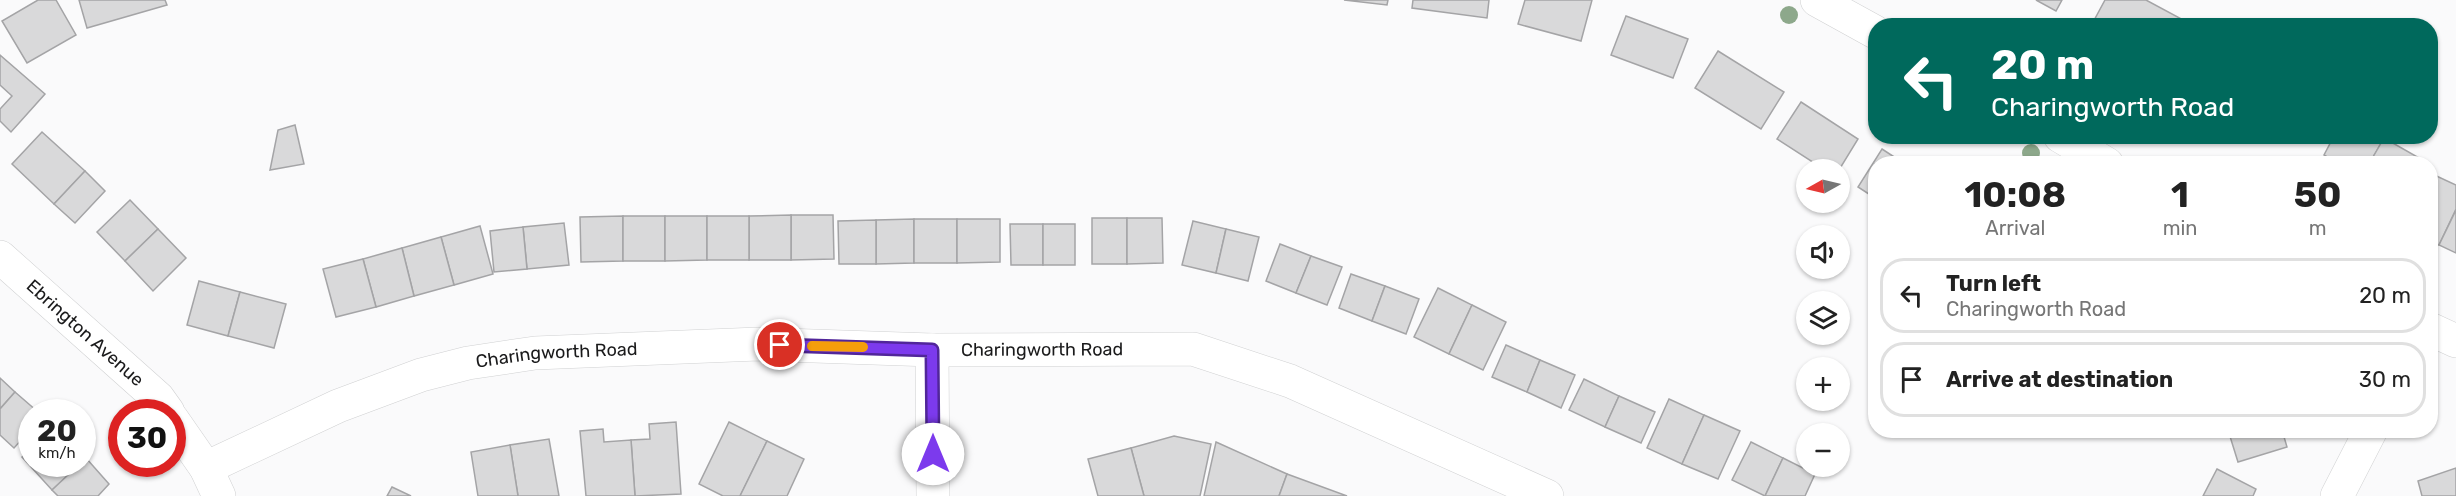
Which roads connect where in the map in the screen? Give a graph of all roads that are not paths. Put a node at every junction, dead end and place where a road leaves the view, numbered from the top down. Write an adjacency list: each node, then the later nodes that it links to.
1 (1817, 0): 2 (street)
2 (1868, 28)
3 (2073, 144): 4 (street)
4 (2094, 156)
5 (0, 257): 9 (street, Ebrington Avenue)
6 (2438, 333): 7 (street)
7 (2456, 341)
8 (932, 350): 12 (street, Charingworth Road); 13 (street); 14 (street, Charingworth Road)
9 (159, 399)
10 (2368, 438): 15 (street)
11 (186, 441): 12 (street)
12 (213, 482)
13 (933, 496)
14 (1547, 496)
15 (2337, 496)

